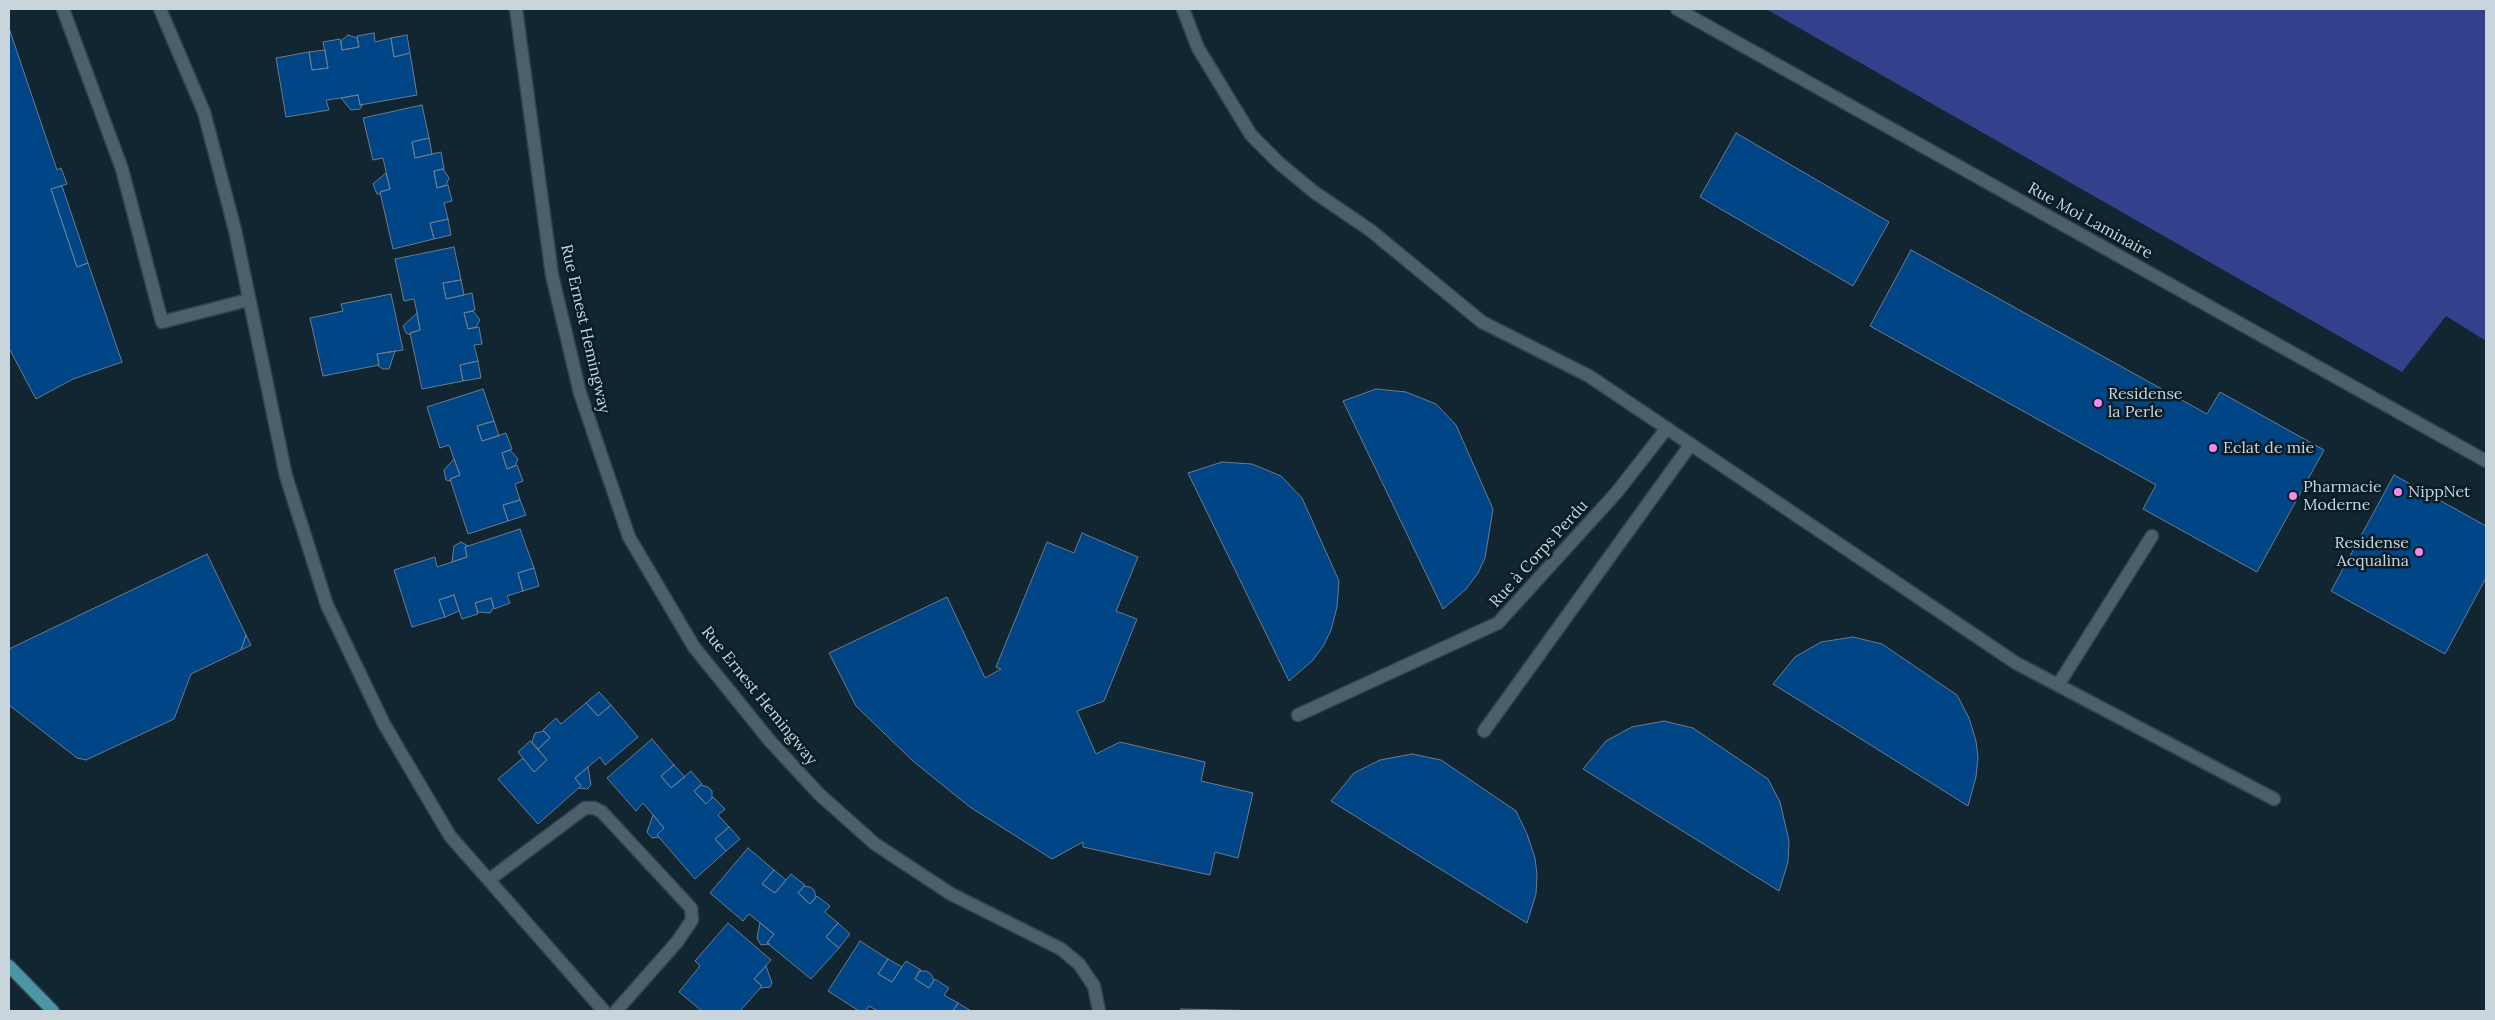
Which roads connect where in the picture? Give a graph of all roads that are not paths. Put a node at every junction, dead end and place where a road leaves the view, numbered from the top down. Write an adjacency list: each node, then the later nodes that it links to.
1 (63, 9): 6 (street)
2 (160, 9): 6 (street)
3 (516, 9): 20 (street, Rue Ernest Hemingway)
4 (1183, 9): 7 (street)
5 (1677, 9): 9 (street, Rue Moi Laminaire)
6 (248, 300): 15 (street)
7 (1666, 428): 8 (street); 12 (street, Rue à Corps Perdu)
8 (1691, 444): 11 (street); 13 (street)
9 (2486, 461)
10 (2152, 536): 11 (street)
11 (2058, 685): 14 (street)
12 (1298, 715)
13 (1484, 731)
14 (2274, 799)
15 (490, 879): 18 (street); 19 (street)
16 (9, 966): 17 (main road)
17 (53, 1011)
18 (604, 1011)
19 (616, 1011)
20 (1099, 1011)

